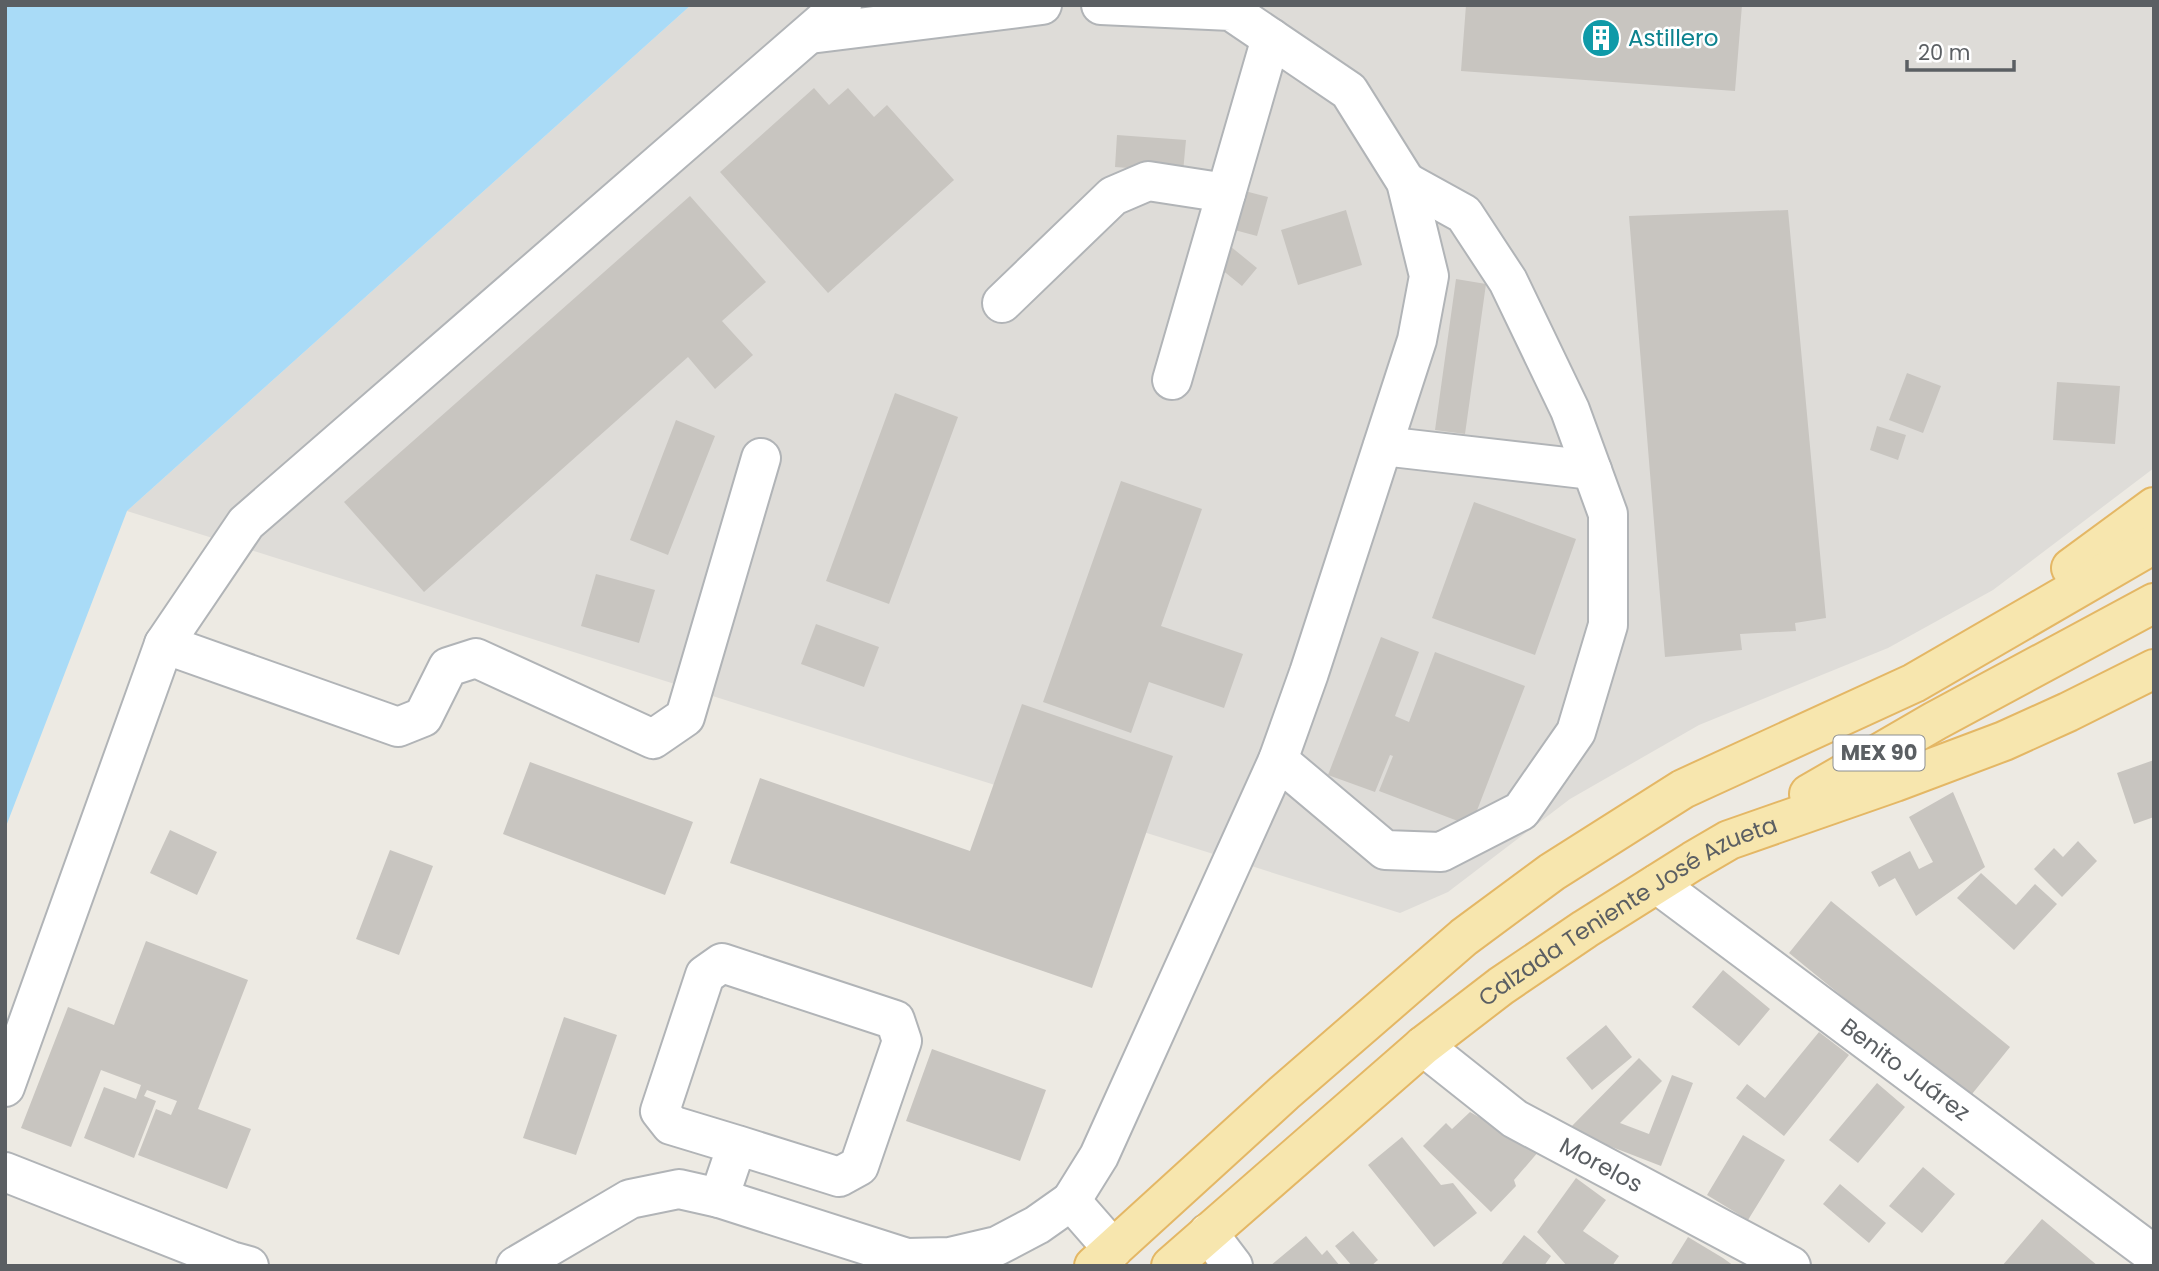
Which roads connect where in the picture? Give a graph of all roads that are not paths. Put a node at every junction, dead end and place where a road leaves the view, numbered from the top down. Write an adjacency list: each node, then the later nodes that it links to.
1 (842, 5): 5 (street)
2 (870, 5): 5 (street)
3 (1042, 5): 5 (street)
4 (1101, 5): 6 (street)
5 (810, 34): 17 (street)
6 (1271, 38): 7 (street); 8 (street)
7 (1406, 182): 11 (street); 13 (street)
8 (1226, 192): 9 (street); 10 (street)
9 (1002, 303)
10 (1172, 380)
11 (1383, 446): 13 (street); 20 (street)
12 (761, 458): 17 (street)
13 (1592, 470): 20 (street)
14 (2154, 507): 19 (main road)
15 (2154, 544): 19 (main road)
16 (2154, 603): 21 (main road, MEX 90)
17 (164, 644): 26 (street)
18 (2154, 669): 21 (main road, Calzada Teniente José Azueta)
19 (1914, 683): 23 (main road)
20 (1278, 760): 30 (street)
21 (1729, 840): 22 (main road, Calzada Teniente José Azueta)
22 (1657, 884): 24 (main road, Calzada Teniente José Azueta); 32 (street, Benito Juárez)
23 (1464, 937): 24 (main road); 33 (main road)
24 (1501, 986): 25 (main road, Calzada Teniente José Azueta)
25 (1423, 1046): 31 (main road, Calzada Teniente José Azueta); 38 (street, Morelos)
26 (5, 1087)
27 (737, 1145): 27 (street); 29 (street)
28 (5, 1172): 34 (street)
29 (719, 1198): 30 (street); 35 (street)
30 (1071, 1201): 33 (street)
31 (1209, 1233): 36 (main road, Calzada Teniente José Azueta); 37 (street)
32 (2154, 1255)
33 (1103, 1257)
34 (237, 1264)
35 (516, 1266)
36 (1171, 1266)
37 (1233, 1266)
38 (1791, 1266)

